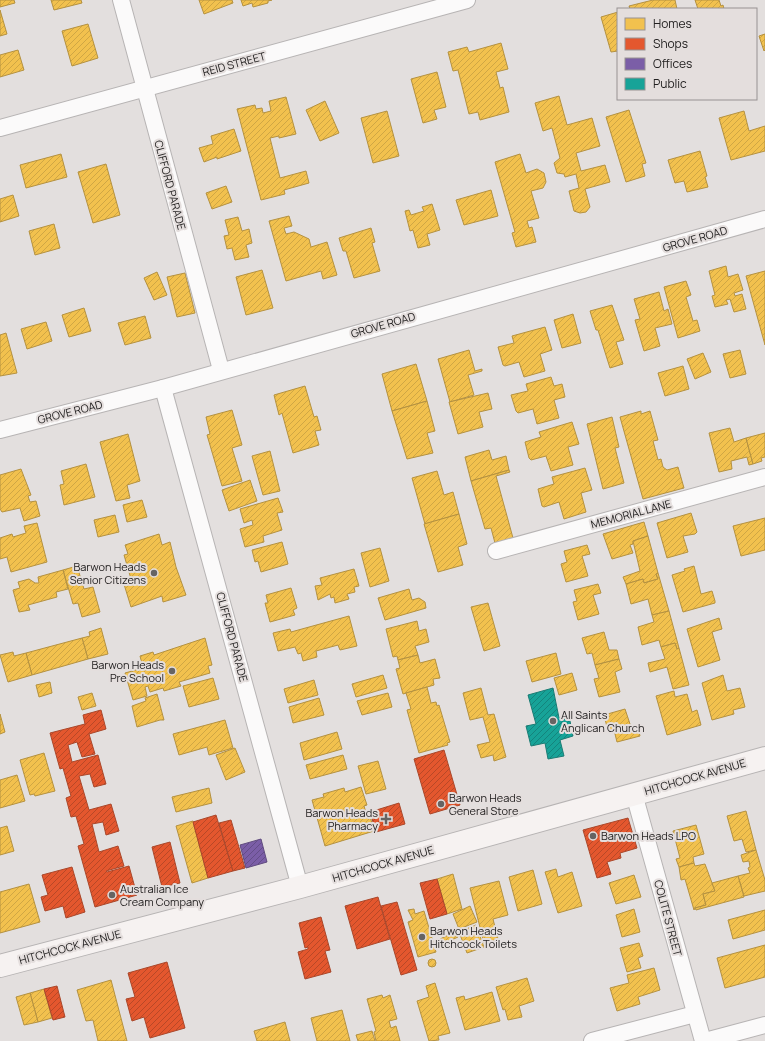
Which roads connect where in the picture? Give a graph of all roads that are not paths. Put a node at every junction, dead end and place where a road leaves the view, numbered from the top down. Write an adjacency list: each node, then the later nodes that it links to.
1 (121, 0): 3 (street, CLIFFORD PARADE)
2 (467, 0): 3 (street, REID STREET)
3 (144, 89): 4 (street, REID STREET); 6 (street, CLIFFORD PARADE)
4 (0, 128)
5 (765, 219): 6 (street, GROVE ROAD)
6 (221, 370): 7 (street, GROVE ROAD)
7 (163, 388): 8 (street, GROVE ROAD); 13 (street, CLIFFORD PARADE)
8 (0, 430)
9 (765, 477): 10 (street, MEMORIAL LANE)
10 (496, 551)
11 (765, 758): 12 (street, HITCHCOCK AVENUE)
12 (634, 794): 13 (street, HITCHCOCK AVENUE); 15 (street, COLITE STREET)
13 (300, 887): 14 (street, HITCHCOCK AVENUE)
14 (0, 966)
15 (695, 1014): 17 (street); 18 (street, COLITE STREET)
16 (765, 1025): 18 (street)
17 (592, 1041)
18 (704, 1041)

